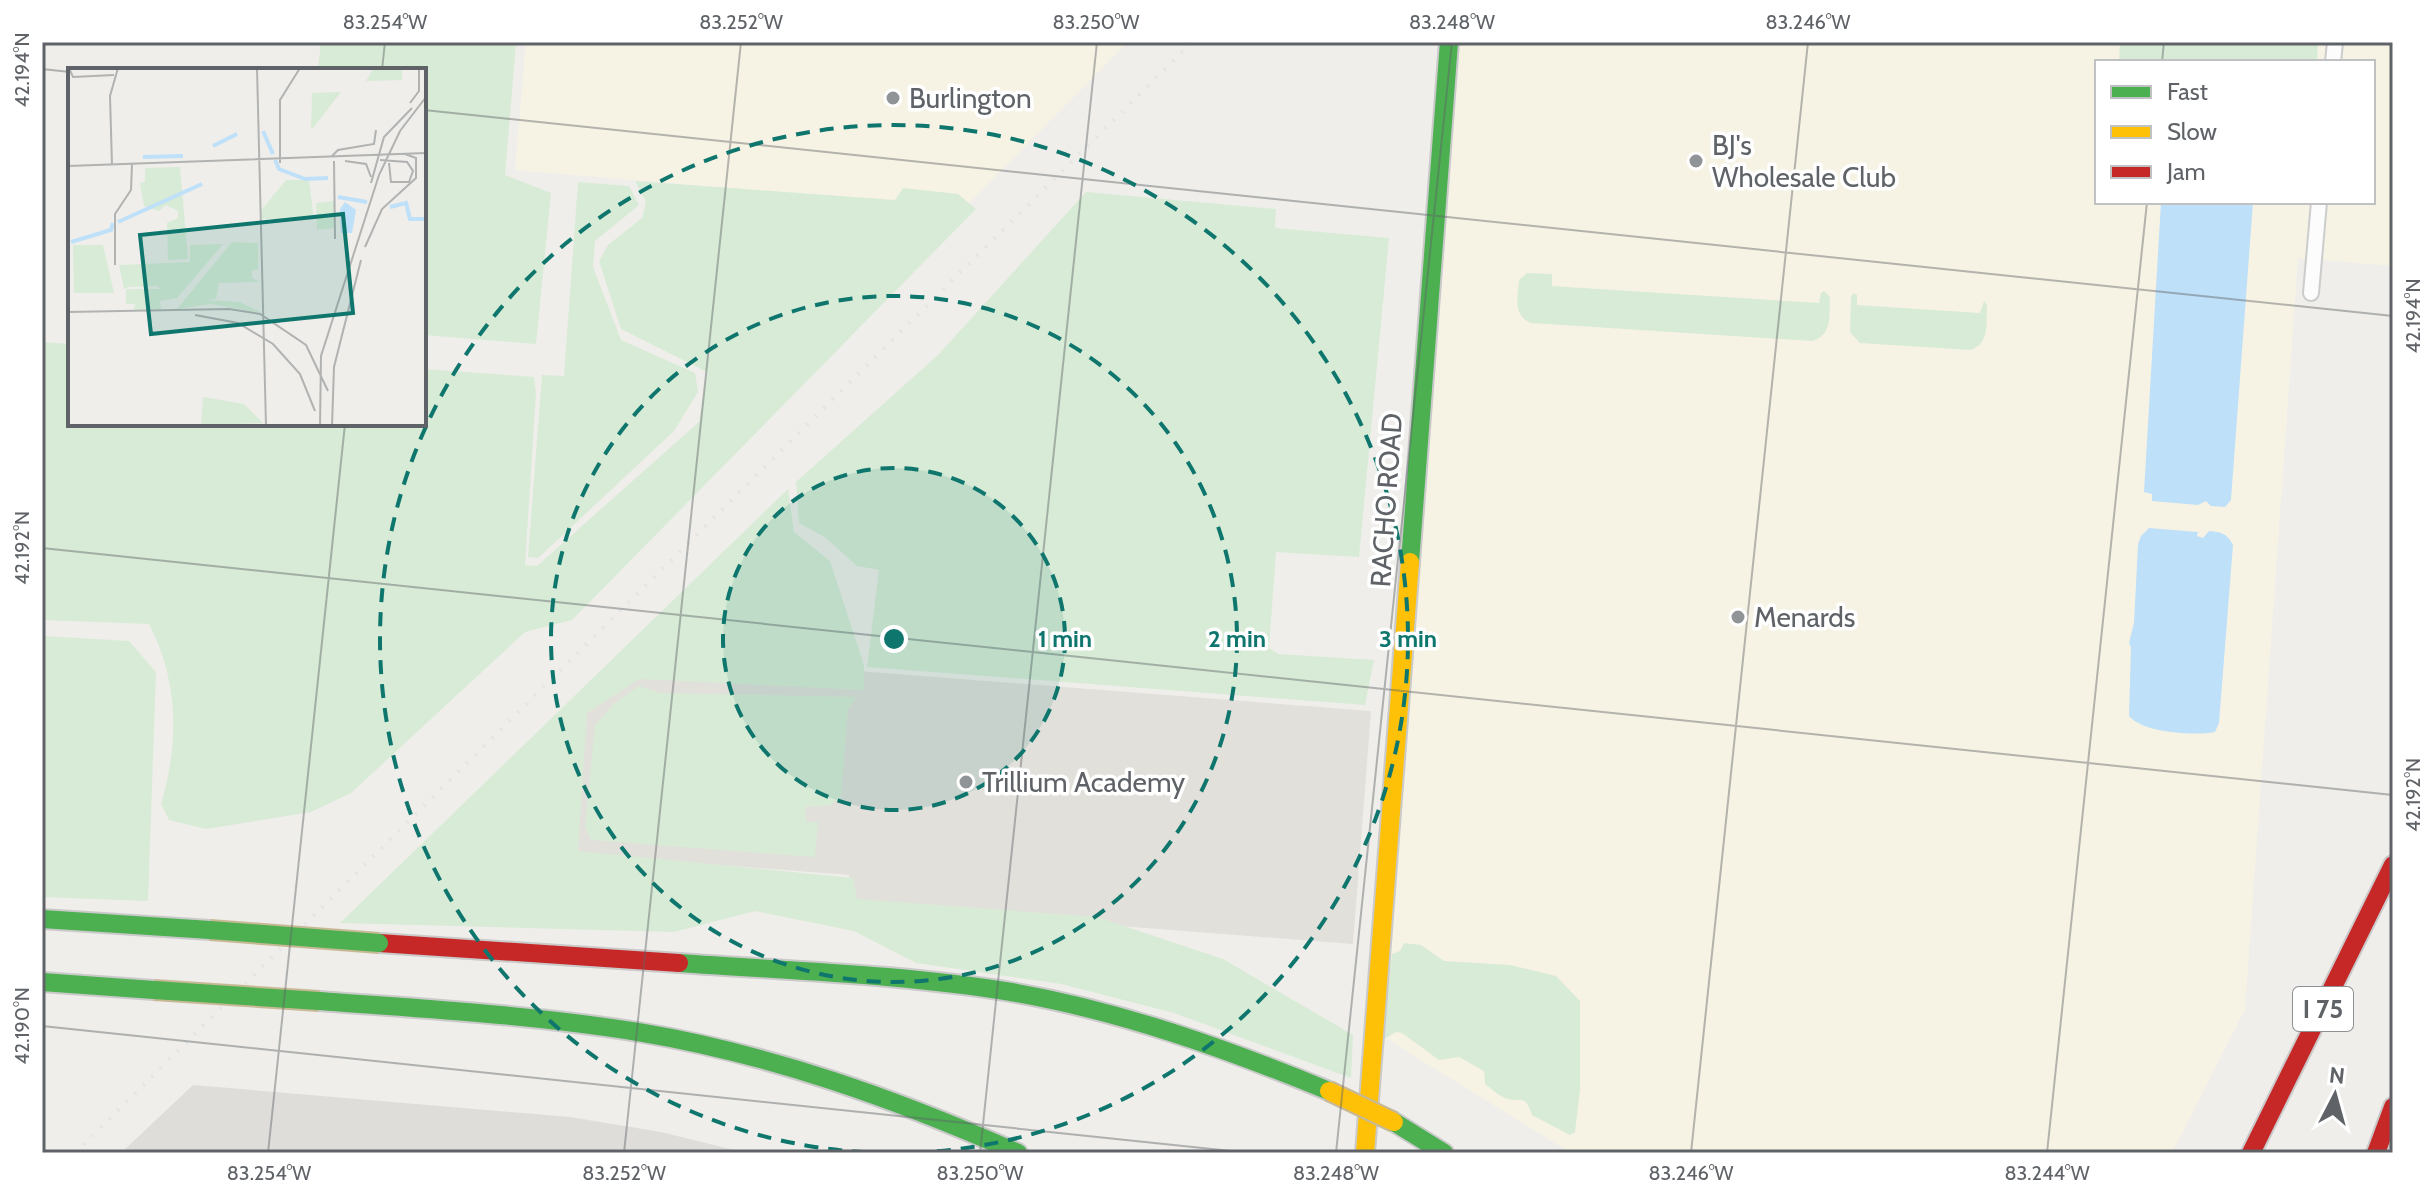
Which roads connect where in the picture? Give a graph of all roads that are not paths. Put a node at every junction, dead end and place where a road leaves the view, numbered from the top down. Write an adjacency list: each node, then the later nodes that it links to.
1 (1449, 42): 9 (main road, RACHO ROAD)
2 (2319, 204): 3 (street)
3 (2311, 293)
4 (2393, 865): 11 (main road, I 75)
5 (42, 919): 10 (main road, bridge)
6 (42, 982): 8 (main road, bridge)
7 (2393, 1107): 12 (main road)
8 (1018, 1153)
9 (1365, 1153)
10 (1444, 1153)
11 (2251, 1153)
12 (2376, 1153)

